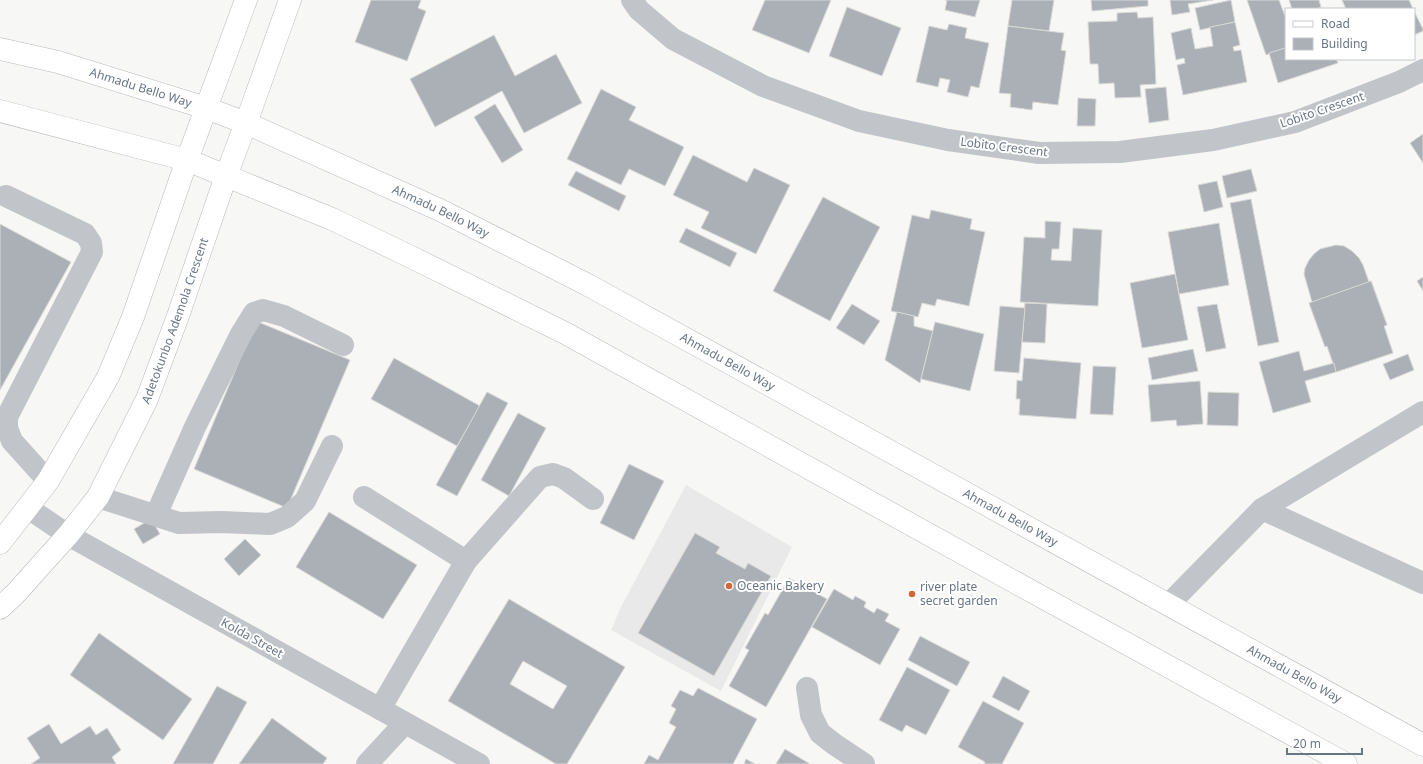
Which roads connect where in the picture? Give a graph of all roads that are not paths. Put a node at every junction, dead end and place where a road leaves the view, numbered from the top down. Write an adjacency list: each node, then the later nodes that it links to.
1 (246, 0): 6 (main road)
2 (290, 0): 8 (main road, Adetokunbo Ademola Crescent)
3 (632, 0): 5 (street, Lobito Crescent)
4 (0, 49): 6 (main road, Ahmadu Bello Way)
5 (1423, 70)
6 (206, 108): 8 (main road, Ahmadu Bello Way); 9 (main road)
7 (0, 111): 9 (main road)
8 (246, 123): 10 (main road, Adetokunbo Ademola Crescent); 26 (main road, Ahmadu Bello Way)
9 (187, 160): 10 (main road); 15 (main road)
10 (226, 176): 16 (main road, Adetokunbo Ademola Crescent); 35 (main road)
11 (6, 196): 15 (street)
12 (343, 345): 21 (street)
13 (1423, 412): 20 (street)
14 (332, 446): 21 (street)
15 (48, 481): 19 (main road)
16 (98, 497): 21 (street); 22 (main road, Adetokunbo Ademola Crescent)
17 (364, 497): 24 (street)
18 (593, 499): 24 (street)
19 (28, 508): 22 (street, Kolda Street); 23 (main road)
20 (1262, 509): 25 (street); 26 (street)
21 (156, 515)
22 (68, 534): 27 (main road, Adetokunbo Ademola Crescent); 29 (street, Kolda Street)
23 (0, 543)
24 (466, 561): 29 (street)
25 (1423, 583)
26 (1169, 604): 31 (main road, Ahmadu Bello Way)
27 (0, 608)
28 (807, 688): 34 (street)
29 (380, 709): 30 (street, Kolda Street)
30 (405, 723): 32 (street); 33 (street, Kolda Street)
31 (1423, 745)
32 (368, 764)
33 (479, 764)
34 (864, 764)
35 (1346, 764)

